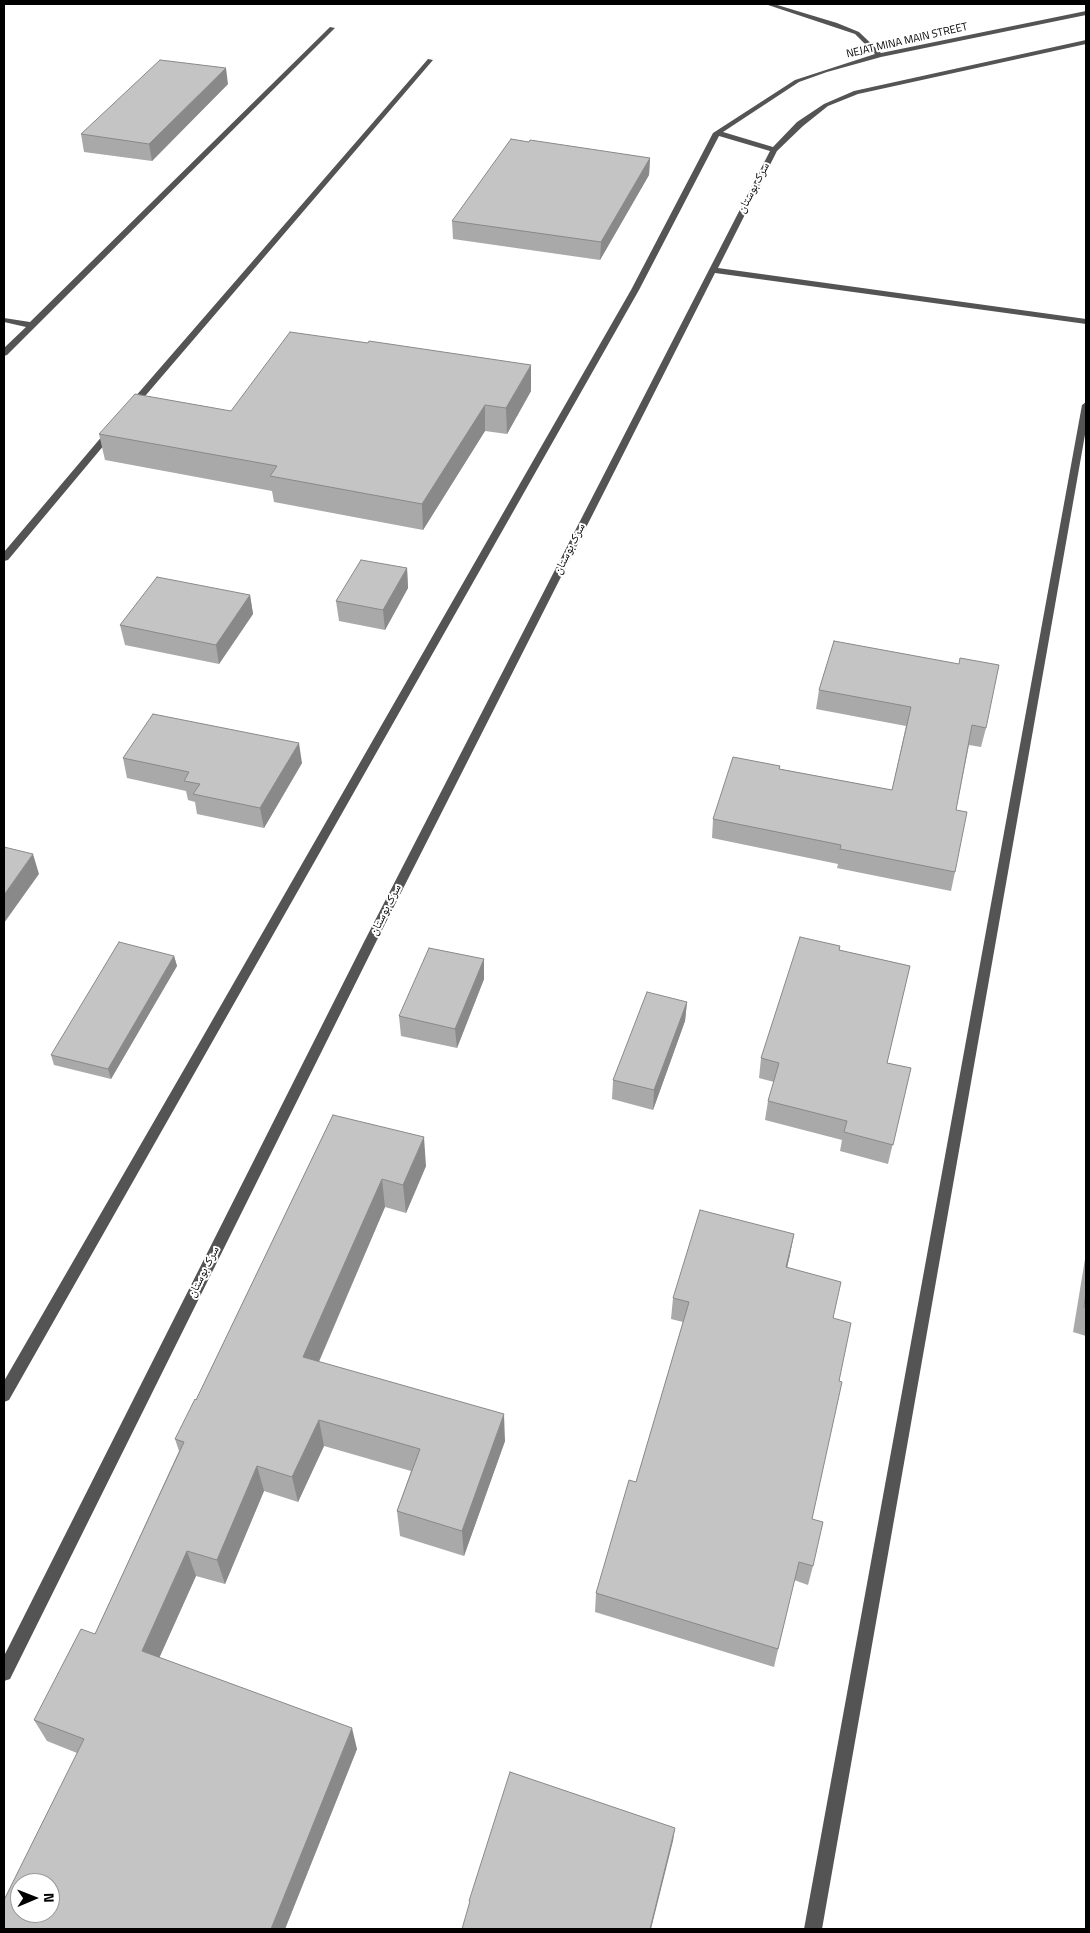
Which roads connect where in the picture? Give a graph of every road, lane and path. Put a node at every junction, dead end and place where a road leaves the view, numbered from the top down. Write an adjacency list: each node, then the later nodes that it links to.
1 (768, 4): 5 (street)
2 (1086, 13): 5 (street, NEJAT MINA MAIN STREET)
3 (332, 28): 12 (street)
4 (1086, 42): 8 (street)
5 (880, 55): 7 (street, NEJAT MINA MAIN STREET)
6 (430, 60): 15 (street)
7 (717, 133): 8 (street); 18 (street)
8 (774, 150): 9 (street, سرک بوستان)
9 (712, 270): 11 (street); 19 (street, سرک بوستان)
10 (4, 320): 12 (street)
11 (1086, 322)
12 (31, 325): 13 (street)
13 (4, 353)
14 (1086, 405): 20 (street)
15 (123, 417)
16 (116, 425): 17 (street)
17 (4, 558)
18 (4, 1395)
19 (4, 1673)
20 (813, 1929)

